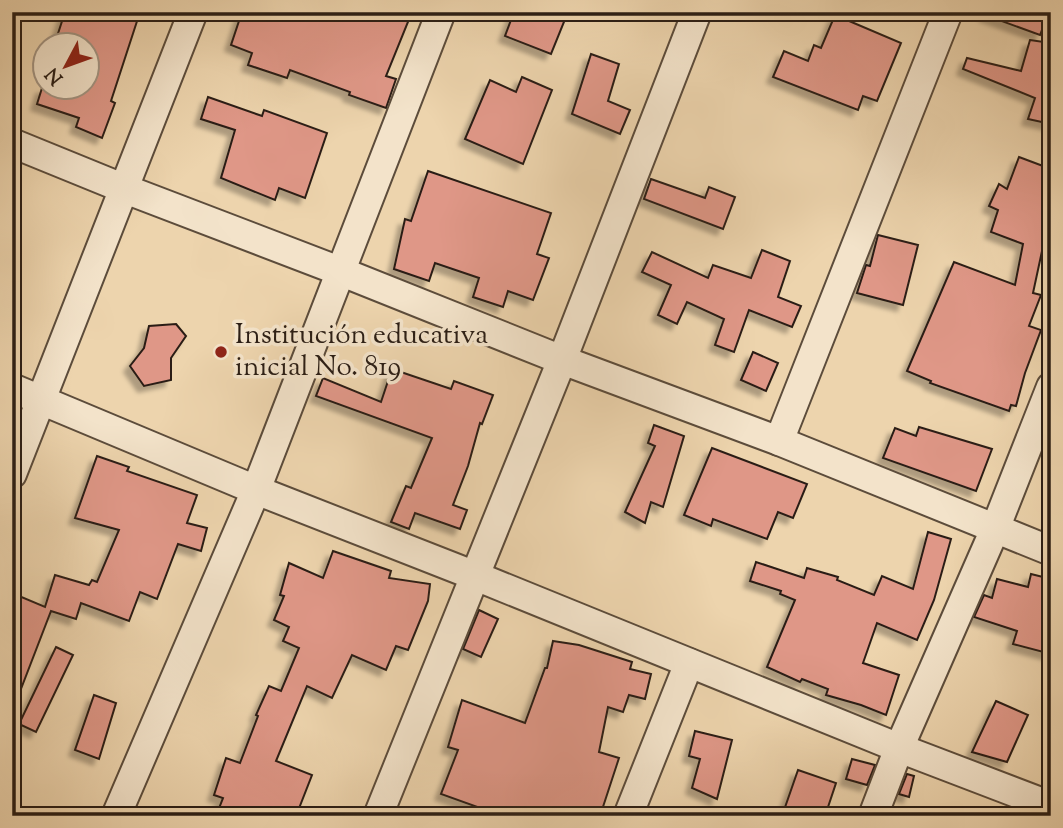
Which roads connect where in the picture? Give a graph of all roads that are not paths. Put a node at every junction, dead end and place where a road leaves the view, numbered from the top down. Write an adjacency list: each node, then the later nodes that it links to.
1 (193, 12): 6 (street)
2 (441, 12): 7 (street)
3 (697, 12): 8 (street)
4 (948, 12): 12 (street)
5 (12, 143): 6 (street)
6 (125, 189): 7 (street); 11 (street)
7 (342, 272): 8 (street); 14 (street)
8 (562, 360): 12 (street); 17 (street)
9 (1051, 387): 15 (street)
10 (12, 388): 11 (street)
11 (41, 400): 13 (street); 14 (street)
12 (779, 441): 15 (street)
13 (12, 474)
14 (256, 490): 17 (street); 21 (street)
15 (995, 529): 16 (street); 19 (street)
16 (1051, 551)
17 (473, 575): 18 (street); 22 (street)
18 (690, 663): 19 (street); 23 (street)
19 (899, 748): 20 (street); 24 (street)
20 (1051, 806)
21 (116, 816)
22 (378, 816)
23 (628, 816)
24 (873, 816)

